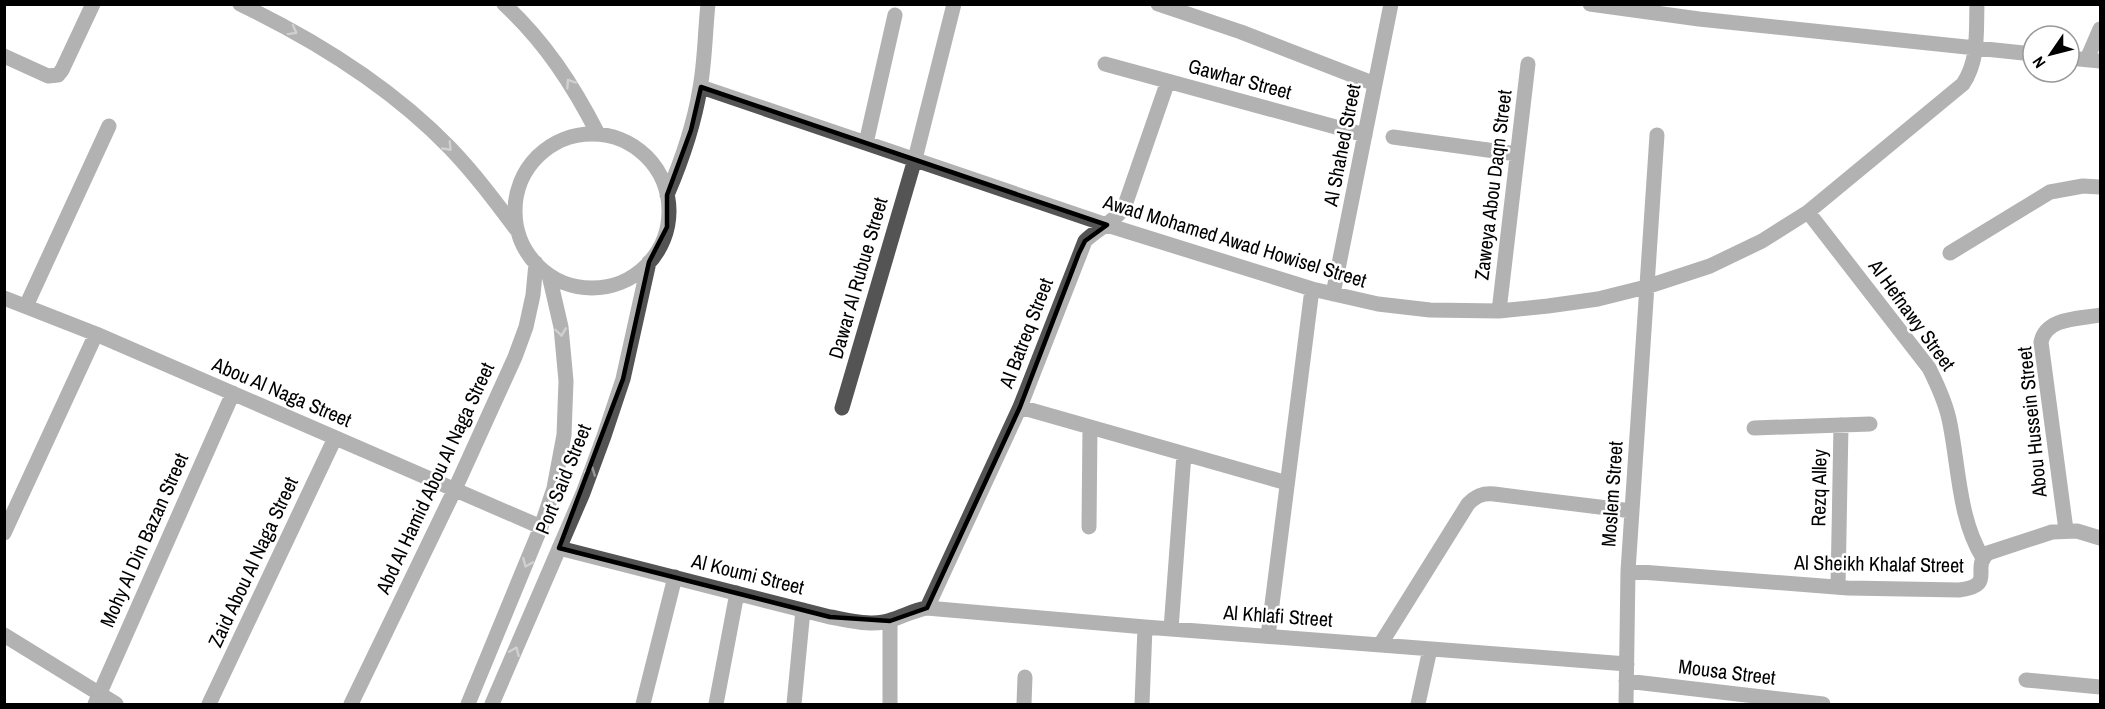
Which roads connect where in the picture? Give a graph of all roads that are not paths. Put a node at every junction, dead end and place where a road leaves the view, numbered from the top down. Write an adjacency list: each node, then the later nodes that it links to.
1 (93, 4): 15 (street)
2 (240, 4): 34 (street, one-way to 34)
3 (504, 4): 23 (street, one-way to 3)
4 (708, 4): 21 (street)
5 (954, 4): 29 (street, Dawar Al Rubue Street)
6 (1158, 4): 20 (street)
7 (1391, 4): 20 (street, Al Shahed Street)
8 (1590, 4): 10 (street)
9 (1977, 4): 13 (street, Awad Mohamed Awad Howisel Street)
10 (1700, 11): 13 (street)
11 (895, 15): 27 (street)
12 (2100, 29): 16 (street)
13 (1976, 48): 14 (street); 32 (street, Awad Mohamed Awad Howisel Street)
14 (2021, 53)
15 (4, 56)
16 (2094, 60)
17 (1105, 64): 19 (street, Gawhar Street)
18 (1528, 64): 28 (street, Zaweya Abou Daqn Street)
19 (1168, 81): 24 (street, Gawhar Street); 33 (street, Al Batreq Street)
20 (1375, 84): 24 (street, Al Shahed Street)
21 (701, 87): 27 (street, Awad Mohamed Awad Howisel Street); 31 (street)
22 (109, 126): 43 (street)
23 (598, 134): 31 (street); 34 (street)
24 (1365, 135): 41 (street, Al Shahed Street)
25 (1657, 135): 39 (street, Moslem Street)
26 (1393, 137): 28 (street)
27 (866, 144): 29 (street, Awad Mohamed Awad Howisel Street)
28 (1518, 154): 44 (street, Zaweya Abou Daqn Street)
29 (915, 159): 33 (street, Awad Mohamed Awad Howisel Street); 49 (street, Dawar Al Rubue Street)
30 (2100, 187): 35 (street)
31 (667, 195): 36 (street)
32 (1808, 212): 39 (street, Awad Mohamed Awad Howisel Street); 65 (street, Al Hefnawy Street)
33 (1107, 225): 40 (street, Awad Mohamed Awad Howisel Street); 48 (street, Al Batreq Street)
34 (518, 232): 37 (street)
35 (1950, 253)
36 (649, 262): 38 (street); 64 (street, Port Said Street, one-way to 36)
37 (536, 263): 38 (street); 57 (street, Abd Al Hamid Abou Al Naga Street)
38 (549, 275): 59 (street, Port Said Street, one-way to 59)
39 (1646, 287): 44 (street, Awad Mohamed Awad Howisel Street); 58 (street, Moslem Street)
40 (1312, 289): 41 (street, Awad Mohamed Awad Howisel Street); 56 (street)
41 (1334, 294): 44 (street, Awad Mohamed Awad Howisel Street)
42 (4, 298): 43 (street, Abou Al Naga Street)
43 (26, 306): 46 (street, Abou Al Naga Street)
44 (1499, 311)
45 (2100, 315): 61 (street, Abou Hussein Street)
46 (96, 334): 47 (street, Abou Al Naga Street); 62 (street)
47 (232, 393): 54 (street, Abou Al Naga Street); 84 (street, Mohy Al Din Bazan Street)
48 (1020, 407): 52 (street); 70 (street, Al Batreq Street)
49 (842, 408)
50 (1870, 424): 51 (street, Rezq Alley)
51 (1841, 425): 53 (street, Rezq Alley); 68 (street, Rezq Alley)
52 (1090, 427): 55 (street); 60 (street)
53 (1754, 428)
54 (335, 438): 57 (street, Abou Al Naga Street); 86 (street, Zaid Abou Al Naga Street)
55 (1184, 454): 56 (street); 74 (street)
56 (1287, 483): 76 (street)
57 (455, 489): 59 (street, Abou Al Naga Street); 87 (street, Abd Al Hamid Abou Al Naga Street)
58 (1632, 511): 66 (street, Moslem Street); 77 (street)
59 (541, 527): 88 (street, Port Said Street, one-way to 88)
60 (1089, 527)
61 (2066, 530): 63 (street, Al Sheikh Khalaf Street); 65 (street, Al Sheikh Khalaf Street)
62 (4, 533)
63 (2100, 538)
64 (559, 548): 67 (street, Al Koumi Street); 89 (street, Port Said Street, one-way to 64)
65 (1983, 558): 68 (street, Al Sheikh Khalaf Street)
66 (1628, 571): 68 (street, Al Sheikh Khalaf Street); 79 (street, Moslem Street)
67 (675, 577): 69 (street, Al Koumi Street); 90 (street)
68 (1838, 587)
69 (737, 593): 71 (street, Al Koumi Street); 91 (street)
70 (927, 608): 72 (street, Al Koumi Street); 73 (street, Al Khlafi Street)
71 (802, 610): 72 (street, Al Koumi Street); 92 (street)
72 (890, 621): 93 (street)
73 (1145, 627): 74 (street, Al Khlafi Street); 95 (street)
74 (1171, 629): 76 (street, Al Khlafi Street)
75 (4, 635): 84 (street)
76 (1268, 636): 77 (street, Al Khlafi Street)
77 (1380, 645): 78 (street, Al Khlafi Street)
78 (1430, 649): 79 (street, Al Khlafi Street); 96 (street)
79 (1627, 664): 82 (street, Moslem Street)
80 (1025, 677): 94 (street)
81 (2026, 680): 83 (street)
82 (1626, 681): 97 (street, Moslem Street); 98 (street, Mousa Street)
83 (2100, 687)
84 (97, 699): 85 (street)
85 (116, 705)
86 (209, 705)
87 (351, 705)
88 (468, 705)
89 (492, 705)
90 (643, 705)
91 (716, 705)
92 (794, 705)
93 (890, 705)
94 (1024, 705)
95 (1142, 705)
96 (1418, 705)
97 (1626, 705)
98 (1823, 705)

